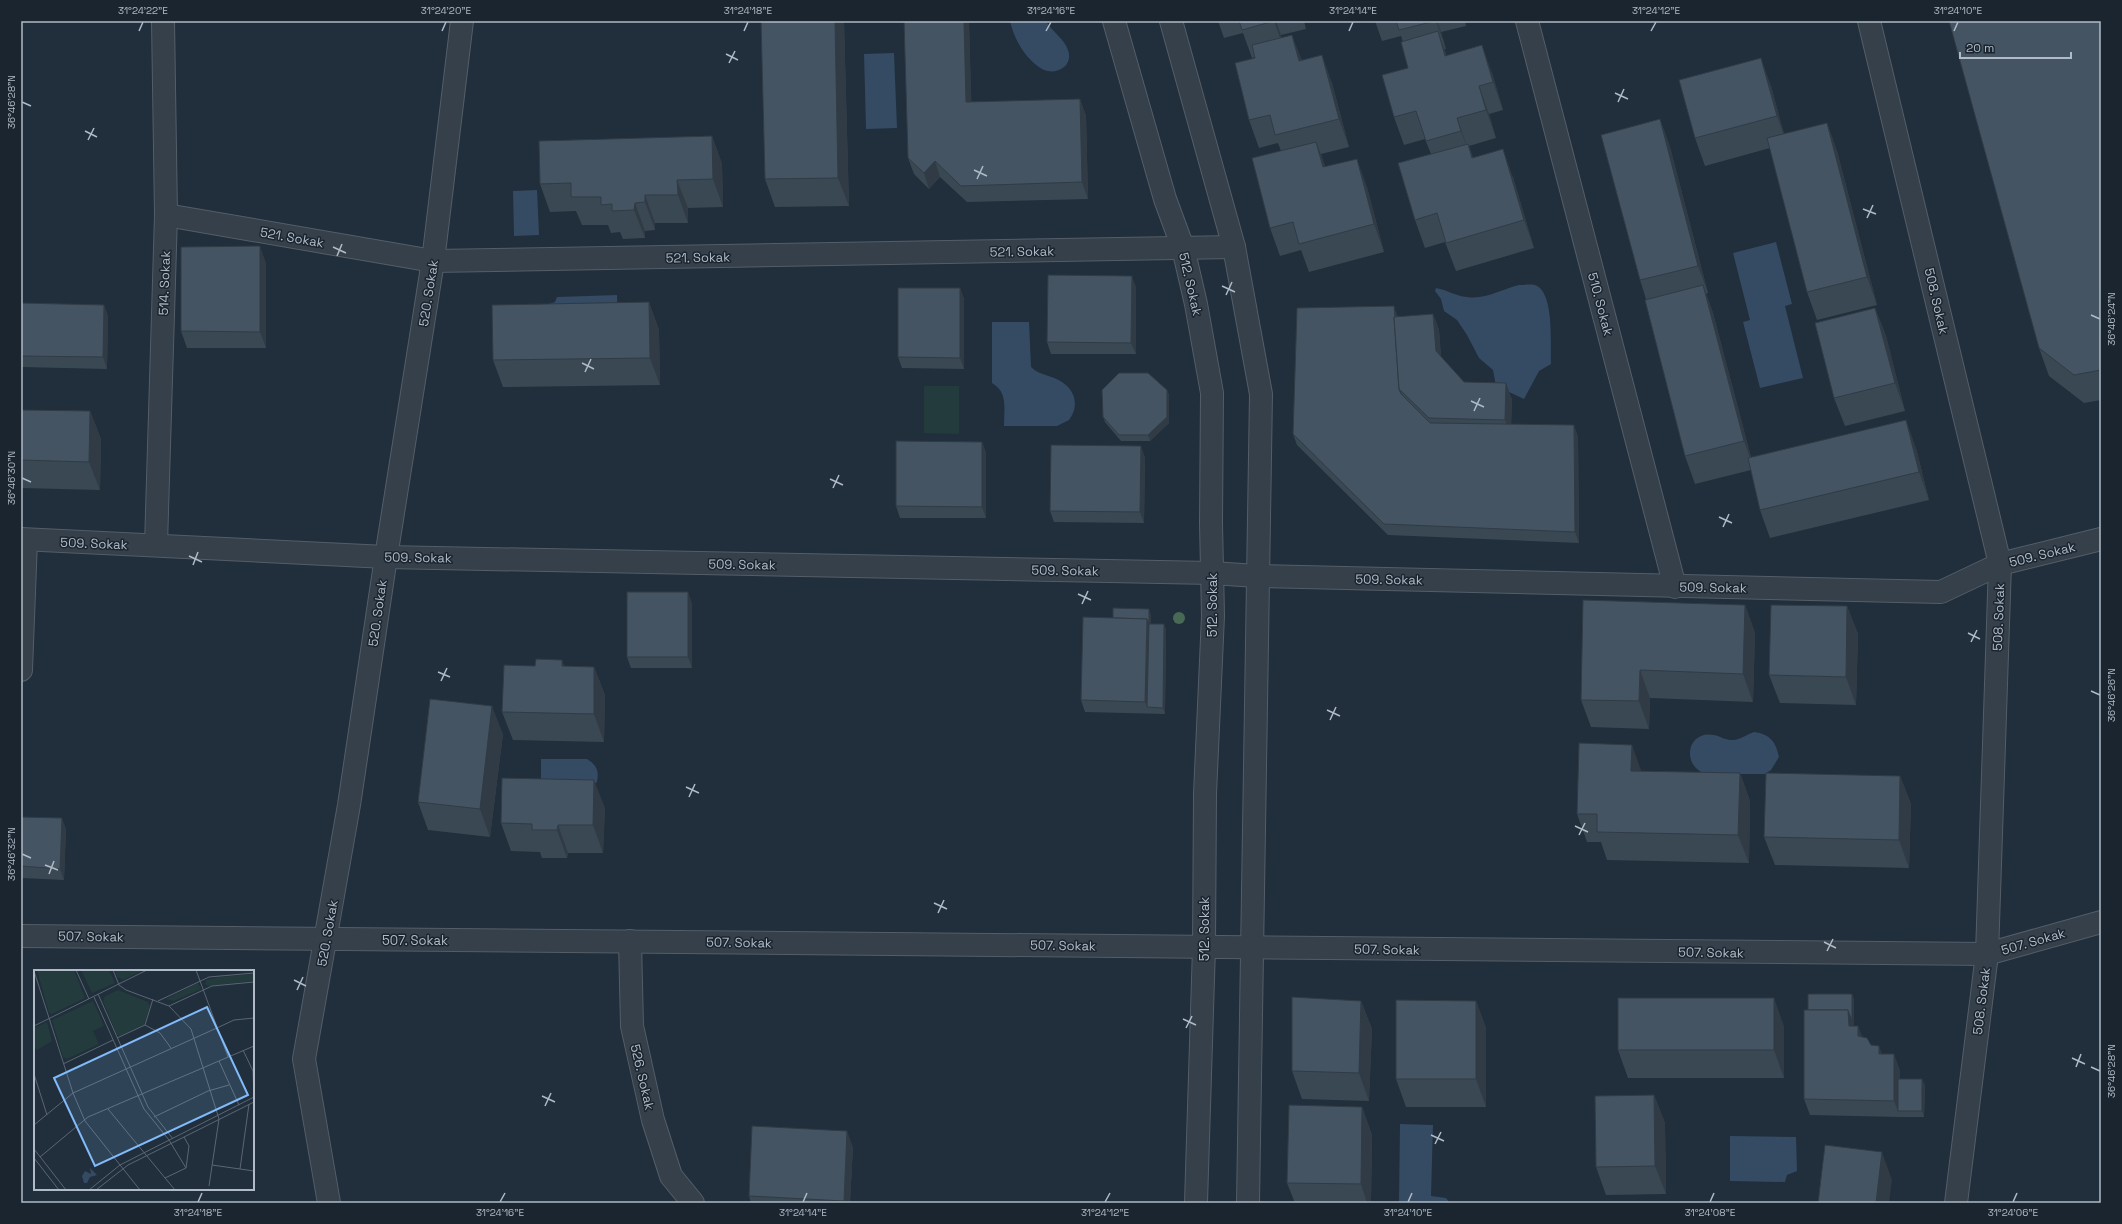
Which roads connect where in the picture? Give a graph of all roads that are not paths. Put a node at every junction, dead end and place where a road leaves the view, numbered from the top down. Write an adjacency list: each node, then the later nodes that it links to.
1 (163, 21): 7 (street, 514. Sokak)
2 (462, 21): 10 (street, 520. Sokak)
3 (1114, 21): 9 (street, 512. Sokak)
4 (1171, 21): 8 (street)
5 (1527, 21): 18 (street, 510. Sokak)
6 (1869, 21): 15 (street, 508. Sokak)
7 (166, 214): 10 (street, 521. Sokak); 13 (street, 514. Sokak)
8 (1234, 247): 9 (street, 521. Sokak); 17 (street)
9 (1184, 248): 10 (street, 521. Sokak); 16 (street, 512. Sokak)
10 (433, 261): 14 (street, 520. Sokak)
11 (2101, 539): 15 (street, 509. Sokak)
12 (23, 540): 13 (street, 509. Sokak); 19 (street)
13 (156, 545): 14 (street, 509. Sokak)
14 (386, 557): 16 (street, 509. Sokak); 22 (street, 520. Sokak)
15 (2000, 564): 18 (street, 509. Sokak); 26 (street, 508. Sokak)
16 (1212, 573): 17 (street, 509. Sokak); 24 (street, 512. Sokak)
17 (1258, 576): 18 (street, 509. Sokak); 25 (street)
18 (1674, 586)
19 (21, 670)
20 (2101, 922): 26 (street, 507. Sokak)
21 (21, 936): 22 (street, 507. Sokak)
22 (326, 939): 23 (street, 507. Sokak); 27 (street, 520. Sokak)
23 (630, 941): 24 (street, 507. Sokak); 28 (street, 526. Sokak)
24 (1204, 947): 25 (street, 507. Sokak); 29 (street, 512. Sokak)
25 (1251, 947): 26 (street, 507. Sokak); 30 (street)
26 (1987, 954): 31 (street, 508. Sokak)
27 (329, 1203)
28 (693, 1203)
29 (1196, 1203)
30 (1248, 1203)
31 (1956, 1203)

